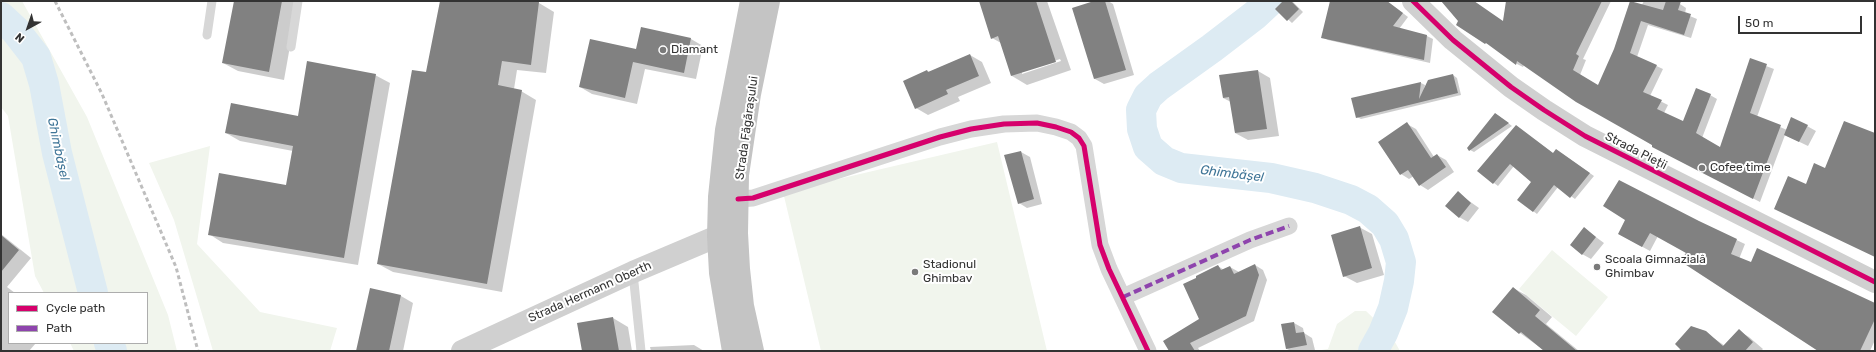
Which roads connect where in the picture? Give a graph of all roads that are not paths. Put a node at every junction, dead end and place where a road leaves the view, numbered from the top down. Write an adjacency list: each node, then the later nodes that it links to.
1 (212, 1): 6 (lane)
2 (298, 1): 7 (lane)
3 (751, 1): 10 (highway, Strada Făgărașului)
4 (769, 1): 8 (highway, Strada Făgărașului)
5 (1413, 1): 12 (street, Strada Pieții)
6 (207, 35)
7 (291, 47)
8 (738, 199): 13 (street); 17 (highway, Strada Făgărașului)
9 (1290, 226): 13 (street)
10 (718, 236): 11 (street, Strada Hermann Oberth); 16 (highway, Strada Făgărașului)
11 (633, 272): 14 (street, Strada Hermann Oberth); 15 (lane)
12 (1875, 282)
13 (1123, 297): 18 (street)
14 (462, 351)
15 (641, 351)
16 (733, 351)
17 (753, 351)
18 (1148, 351)

